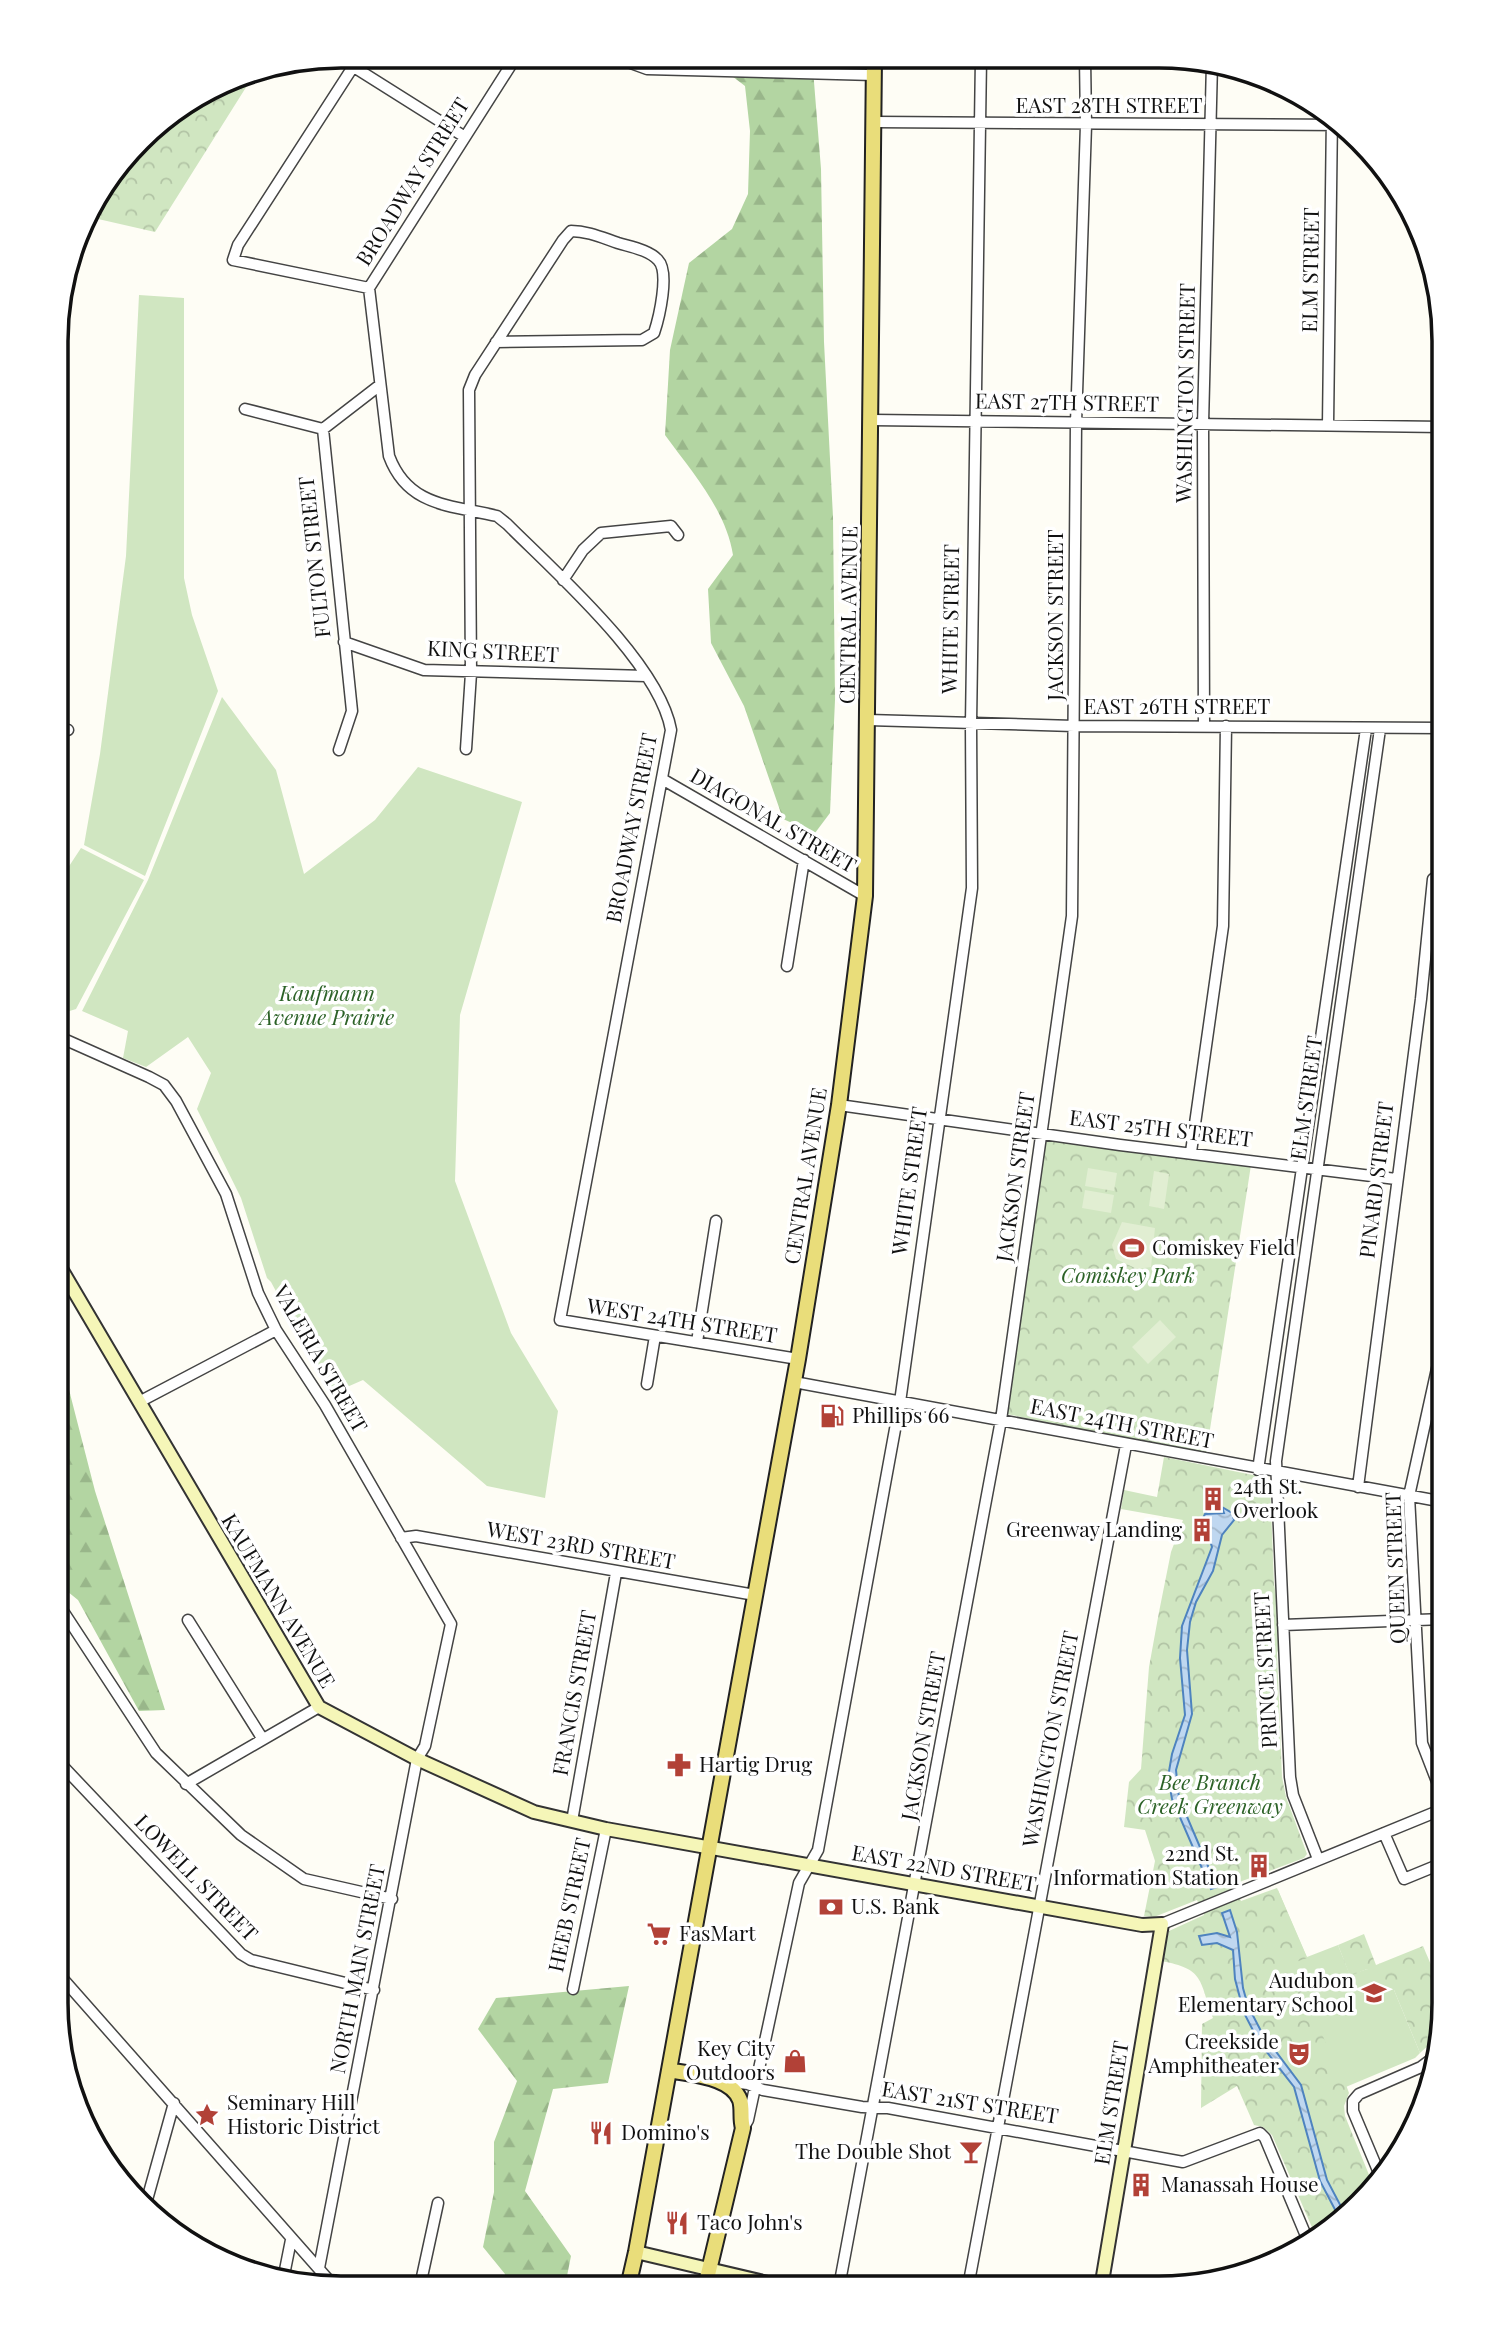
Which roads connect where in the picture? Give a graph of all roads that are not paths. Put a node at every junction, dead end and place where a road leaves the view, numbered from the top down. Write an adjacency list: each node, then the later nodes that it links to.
1 (352, 68): 17 (street)
2 (356, 68): 16 (street)
3 (509, 68): 16 (street, BROADWAY STREET)
4 (644, 68): 9 (street)
5 (874, 68): 9 (main road, CENTRAL AVENUE)
6 (981, 68): 12 (street, WHITE STREET)
7 (1085, 68): 13 (street, JACKSON STREET)
8 (1212, 73): 14 (street, WASHINGTON STREET)
9 (874, 75): 10 (main road, CENTRAL AVENUE)
10 (875, 122): 12 (street, EAST 28TH STREET); 21 (main road, CENTRAL AVENUE)
11 (1322, 122): 14 (street, EAST 28TH STREET)
12 (981, 125): 13 (street, EAST 28TH STREET); 22 (street, WHITE STREET)
13 (1086, 125): 14 (street, EAST 28TH STREET); 23 (street, JACKSON STREET)
14 (1213, 125): 24 (street, WASHINGTON STREET)
15 (1335, 133): 25 (street, ELM STREET)
16 (465, 137): 17 (street, BROADWAY STREET)
17 (369, 288): 19 (street, BROADWAY STREET)
18 (496, 342): 18 (street); 28 (street)
19 (380, 385): 27 (street); 28 (street, BROADWAY STREET)
20 (245, 409): 27 (street)
21 (872, 419): 22 (street, EAST 27TH STREET); 34 (main road, CENTRAL AVENUE)
22 (975, 422): 23 (street, EAST 27TH STREET); 35 (street, WHITE STREET)
23 (1076, 423): 24 (street, EAST 27TH STREET); 37 (street, JACKSON STREET)
24 (1203, 424): 25 (street, EAST 27TH STREET); 36 (street, WASHINGTON STREET)
25 (1328, 425): 26 (street, EAST 27TH STREET)
26 (1432, 427)
27 (323, 429): 31 (street, FULTON STREET)
28 (470, 509): 30 (street, BROADWAY STREET); 32 (street)
29 (678, 536): 30 (street)
30 (563, 580): 33 (street, BROADWAY STREET)
31 (344, 642): 32 (street, KING STREET); 43 (street, FULTON STREET)
32 (471, 673): 33 (street, KING STREET); 42 (street)
33 (646, 676): 44 (street, BROADWAY STREET)
34 (868, 720): 35 (street, EAST 26TH STREET); 47 (main road, CENTRAL AVENUE)
35 (971, 724): 37 (street, EAST 26TH STREET); 51 (street, WHITE STREET)
36 (1204, 725): 37 (street, EAST 26TH STREET); 38 (street, EAST 26TH STREET)
37 (1074, 726): 52 (street, JACKSON STREET)
38 (1226, 726): 40 (street, EAST 26TH STREET); 53 (street)
39 (1432, 728): 41 (street, EAST 26TH STREET)
40 (1366, 729): 41 (street, EAST 26TH STREET); 54 (street, ELM STREET)
41 (1380, 729): 55 (street, ELM STREET)
42 (466, 749)
43 (339, 750)
44 (662, 779): 45 (street, DIAGONAL STREET); 59 (street, BROADWAY STREET)
45 (804, 860): 47 (street, DIAGONAL STREET); 48 (street)
46 (1432, 888): 56 (street, PINARD STREET)
47 (865, 896): 50 (main road, CENTRAL AVENUE)
48 (787, 966)
49 (68, 1041): 60 (street, VALERIA STREET)
50 (839, 1105): 51 (street, EAST 25TH STREET); 63 (main road, CENTRAL AVENUE)
51 (940, 1119): 52 (street, EAST 25TH STREET); 68 (street, WHITE STREET)
52 (1042, 1134): 53 (street, EAST 25TH STREET); 69 (street, JACKSON STREET)
53 (1191, 1152): 54 (street, EAST 25TH STREET)
54 (1302, 1165): 55 (street, EAST 25TH STREET); 71 (street, ELM STREET)
55 (1316, 1167): 56 (street, EAST 25TH STREET); 72 (street, ELM STREET)
56 (1396, 1179): 73 (street, PINARD STREET)
57 (716, 1221): 62 (street)
58 (68, 1281): 67 (street, KAUFMANN AVENUE)
59 (560, 1320): 61 (street, WEST 24TH STREET)
60 (276, 1330): 67 (street); 76 (street, VALERIA STREET)
61 (654, 1336): 62 (street, WEST 24TH STREET); 65 (street)
62 (697, 1342): 63 (street, WEST 24TH STREET)
63 (798, 1359): 64 (main road, CENTRAL AVENUE)
64 (794, 1382): 68 (street, EAST 24TH STREET); 78 (main road, CENTRAL AVENUE)
65 (647, 1384)
66 (1432, 1392): 74 (street, QUEEN STREET)
67 (139, 1402): 84 (street, KAUFMANN AVENUE)
68 (900, 1402): 69 (street, EAST 24TH STREET); 96 (street, WHITE STREET)
69 (1001, 1420): 70 (street, EAST 24TH STREET); 98 (street, JACKSON STREET)
70 (1126, 1445): 71 (street, EAST 24TH STREET); 100 (street, WASHINGTON STREET)
71 (1258, 1470): 72 (street, EAST 24TH STREET)
72 (1276, 1473): 73 (street, EAST 24TH STREET); 83 (street, PRINCE STREET)
73 (1358, 1488): 74 (street, EAST 24TH STREET)
74 (1409, 1496): 75 (street, EAST 24TH STREET); 82 (street, QUEEN STREET)
75 (1432, 1500)
76 (401, 1538): 77 (street, WEST 23RD STREET); 86 (street, VALERIA STREET)
77 (616, 1573): 78 (street, WEST 23RD STREET); 91 (street, FRANCIS STREET)
78 (755, 1595): 94 (main road, CENTRAL AVENUE)
79 (68, 1619): 89 (street)
80 (188, 1620): 85 (street)
81 (1432, 1620): 82 (street)
82 (1416, 1621): 83 (street); 87 (street, QUEEN STREET)
83 (1283, 1625): 95 (street, PRINCE STREET)
84 (319, 1707): 85 (street); 86 (street, KAUFMANN AVENUE)
85 (262, 1738): 89 (street)
86 (417, 1759): 91 (street, KAUFMANN AVENUE); 99 (street, NORTH MAIN STREET)
87 (1432, 1769)
88 (68, 1772): 104 (street, LOWELL STREET)
89 (186, 1784): 99 (street)
90 (1432, 1813): 93 (street, EAST 22ND STREET)
91 (572, 1821): 92 (street, KAUFMANN AVENUE)
92 (606, 1829): 94 (street, KAUFMANN AVENUE); 103 (street, HEEB STREET)
93 (1384, 1833): 95 (street, EAST 22ND STREET); 97 (street)
94 (709, 1848): 96 (street, EAST 22ND STREET); 106 (main road, CENTRAL AVENUE)
95 (1318, 1859): 101 (street, EAST 22ND STREET)
96 (810, 1865): 98 (street, EAST 22ND STREET); 108 (street, WHITE STREET)
97 (1432, 1868)
98 (916, 1885): 100 (street, EAST 22ND STREET); 110 (street, JACKSON STREET)
99 (392, 1899): 104 (street, NORTH MAIN STREET)
100 (1040, 1906): 101 (street, EAST 22ND STREET); 112 (street, WASHINGTON STREET)
101 (1162, 1924): 113 (street, ELM STREET)
102 (68, 1984): 109 (street)
103 (573, 1989)
104 (374, 1990): 120 (street, NORTH MAIN STREET)
105 (1425, 2064): 114 (street)
106 (669, 2070): 107 (main road, EAST 21ST STREET); 119 (main road, CENTRAL AVENUE)
107 (721, 2081): 108 (street, EAST 21ST STREET); 111 (main road)
108 (755, 2086): 110 (street, EAST 21ST STREET); 111 (street, WHITE STREET)
109 (174, 2103): 115 (street); 118 (street)
110 (874, 2108): 112 (street, EAST 21ST STREET); 128 (street, JACKSON STREET)
111 (743, 2128): 121 (main road, WHITE STREET)
112 (998, 2128): 113 (street, EAST 21ST STREET); 129 (street, WASHINGTON STREET)
113 (1124, 2151): 117 (street, EAST 21ST STREET); 130 (street, ELM STREET)
114 (1377, 2167)
115 (148, 2196)
116 (438, 2203): 124 (street)
117 (1305, 2233)
118 (291, 2240): 120 (street); 122 (street)
119 (636, 2252): 121 (street); 125 (main road, CENTRAL AVENUE)
120 (319, 2267): 123 (street)
121 (709, 2269): 126 (main road, WHITE STREET); 127 (street)
122 (285, 2270)
123 (325, 2275)
124 (422, 2276)
125 (631, 2276)
126 (707, 2276)
127 (739, 2276)
128 (841, 2276)
129 (970, 2276)
130 (1103, 2276)

